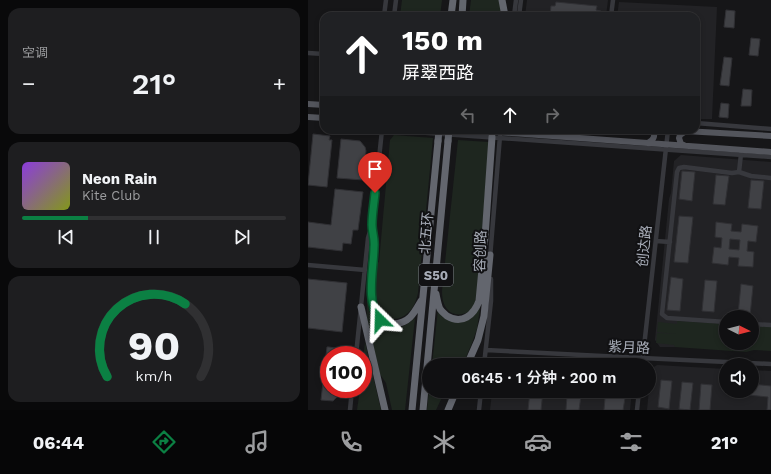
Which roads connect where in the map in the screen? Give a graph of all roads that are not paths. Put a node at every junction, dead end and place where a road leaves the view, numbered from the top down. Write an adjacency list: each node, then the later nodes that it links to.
1 (386, 0): 9 (street)
2 (396, 0): 10 (street)
3 (453, 0): 11 (highway)
4 (463, 0): 12 (highway)
5 (502, 0): 13 (highway)
6 (516, 0): 14 (street)
7 (521, 0): 15 (street)
8 (613, 0): 16 (street)
9 (384, 12)
10 (394, 12)
11 (452, 12)
12 (462, 12)
13 (504, 12)
14 (514, 12)
15 (520, 12)
16 (612, 12)
17 (308, 53): 18 (street)
18 (320, 54)
19 (308, 104): 20 (main road)
20 (320, 105)
21 (308, 117): 22 (main road)
22 (320, 118)
23 (700, 123): 24 (street)
24 (751, 127): 25 (street); 37 (main road)
25 (771, 129)
26 (700, 132): 37 (main road)
27 (382, 134): 51 (street)
28 (439, 134): 58 (highway, 北五环 / S50, bridge)
29 (449, 134): 57 (highway, 北五环 / S50, bridge)
30 (497, 134): 54 (street, 容创路)
31 (497, 134): 57 (highway)
32 (506, 134): 41 (street)
33 (512, 134): 39 (main road)
34 (654, 134): 40 (main road)
35 (668, 134): 43 (street, 创达路)
36 (682, 134): 42 (main road)
37 (750, 135): 38 (main road)
38 (771, 136)
39 (590, 139): 40 (main road); 41 (main road)
40 (648, 143): 43 (main road)
41 (600, 145): 43 (street)
42 (684, 145): 43 (main road); 44 (main road)
43 (666, 147): 47 (street); 52 (street, 创达路)
44 (723, 148): 45 (main road); 47 (main road)
45 (741, 152): 46 (main road); 47 (street); 48 (street); 49 (street)
46 (771, 152)
47 (731, 154)
48 (771, 157)
49 (739, 172): 50 (street); 53 (street)
50 (771, 178)
51 (372, 225): 56 (street); 58 (highway)
52 (656, 241): 53 (street); 67 (street, 创达路)
53 (670, 242): 60 (street)
54 (490, 255): 64 (street, 容创路); 65 (highway)
55 (308, 265): 56 (street)
56 (365, 270): 59 (street)
57 (435, 286): 77 (highway, 北五环 / S50)
58 (422, 299): 76 (highway, 北五环 / S50)
59 (361, 307): 63 (street); 75 (highway)
60 (719, 322)
61 (759, 324): 62 (street)
62 (771, 325)
63 (357, 346)
64 (486, 350): 66 (street, 容创路); 67 (street, 紫月路)
65 (470, 358)
66 (485, 358)
67 (642, 358)
68 (656, 359): 69 (street, 紫月路)
69 (771, 364)
70 (351, 398): 74 (street)
71 (453, 398): 78 (highway)
72 (480, 398): 79 (street)
73 (638, 398): 80 (street)
74 (350, 410)
75 (385, 410)
76 (412, 410)
77 (423, 410)
78 (448, 410)
79 (479, 410)
80 (637, 410)

